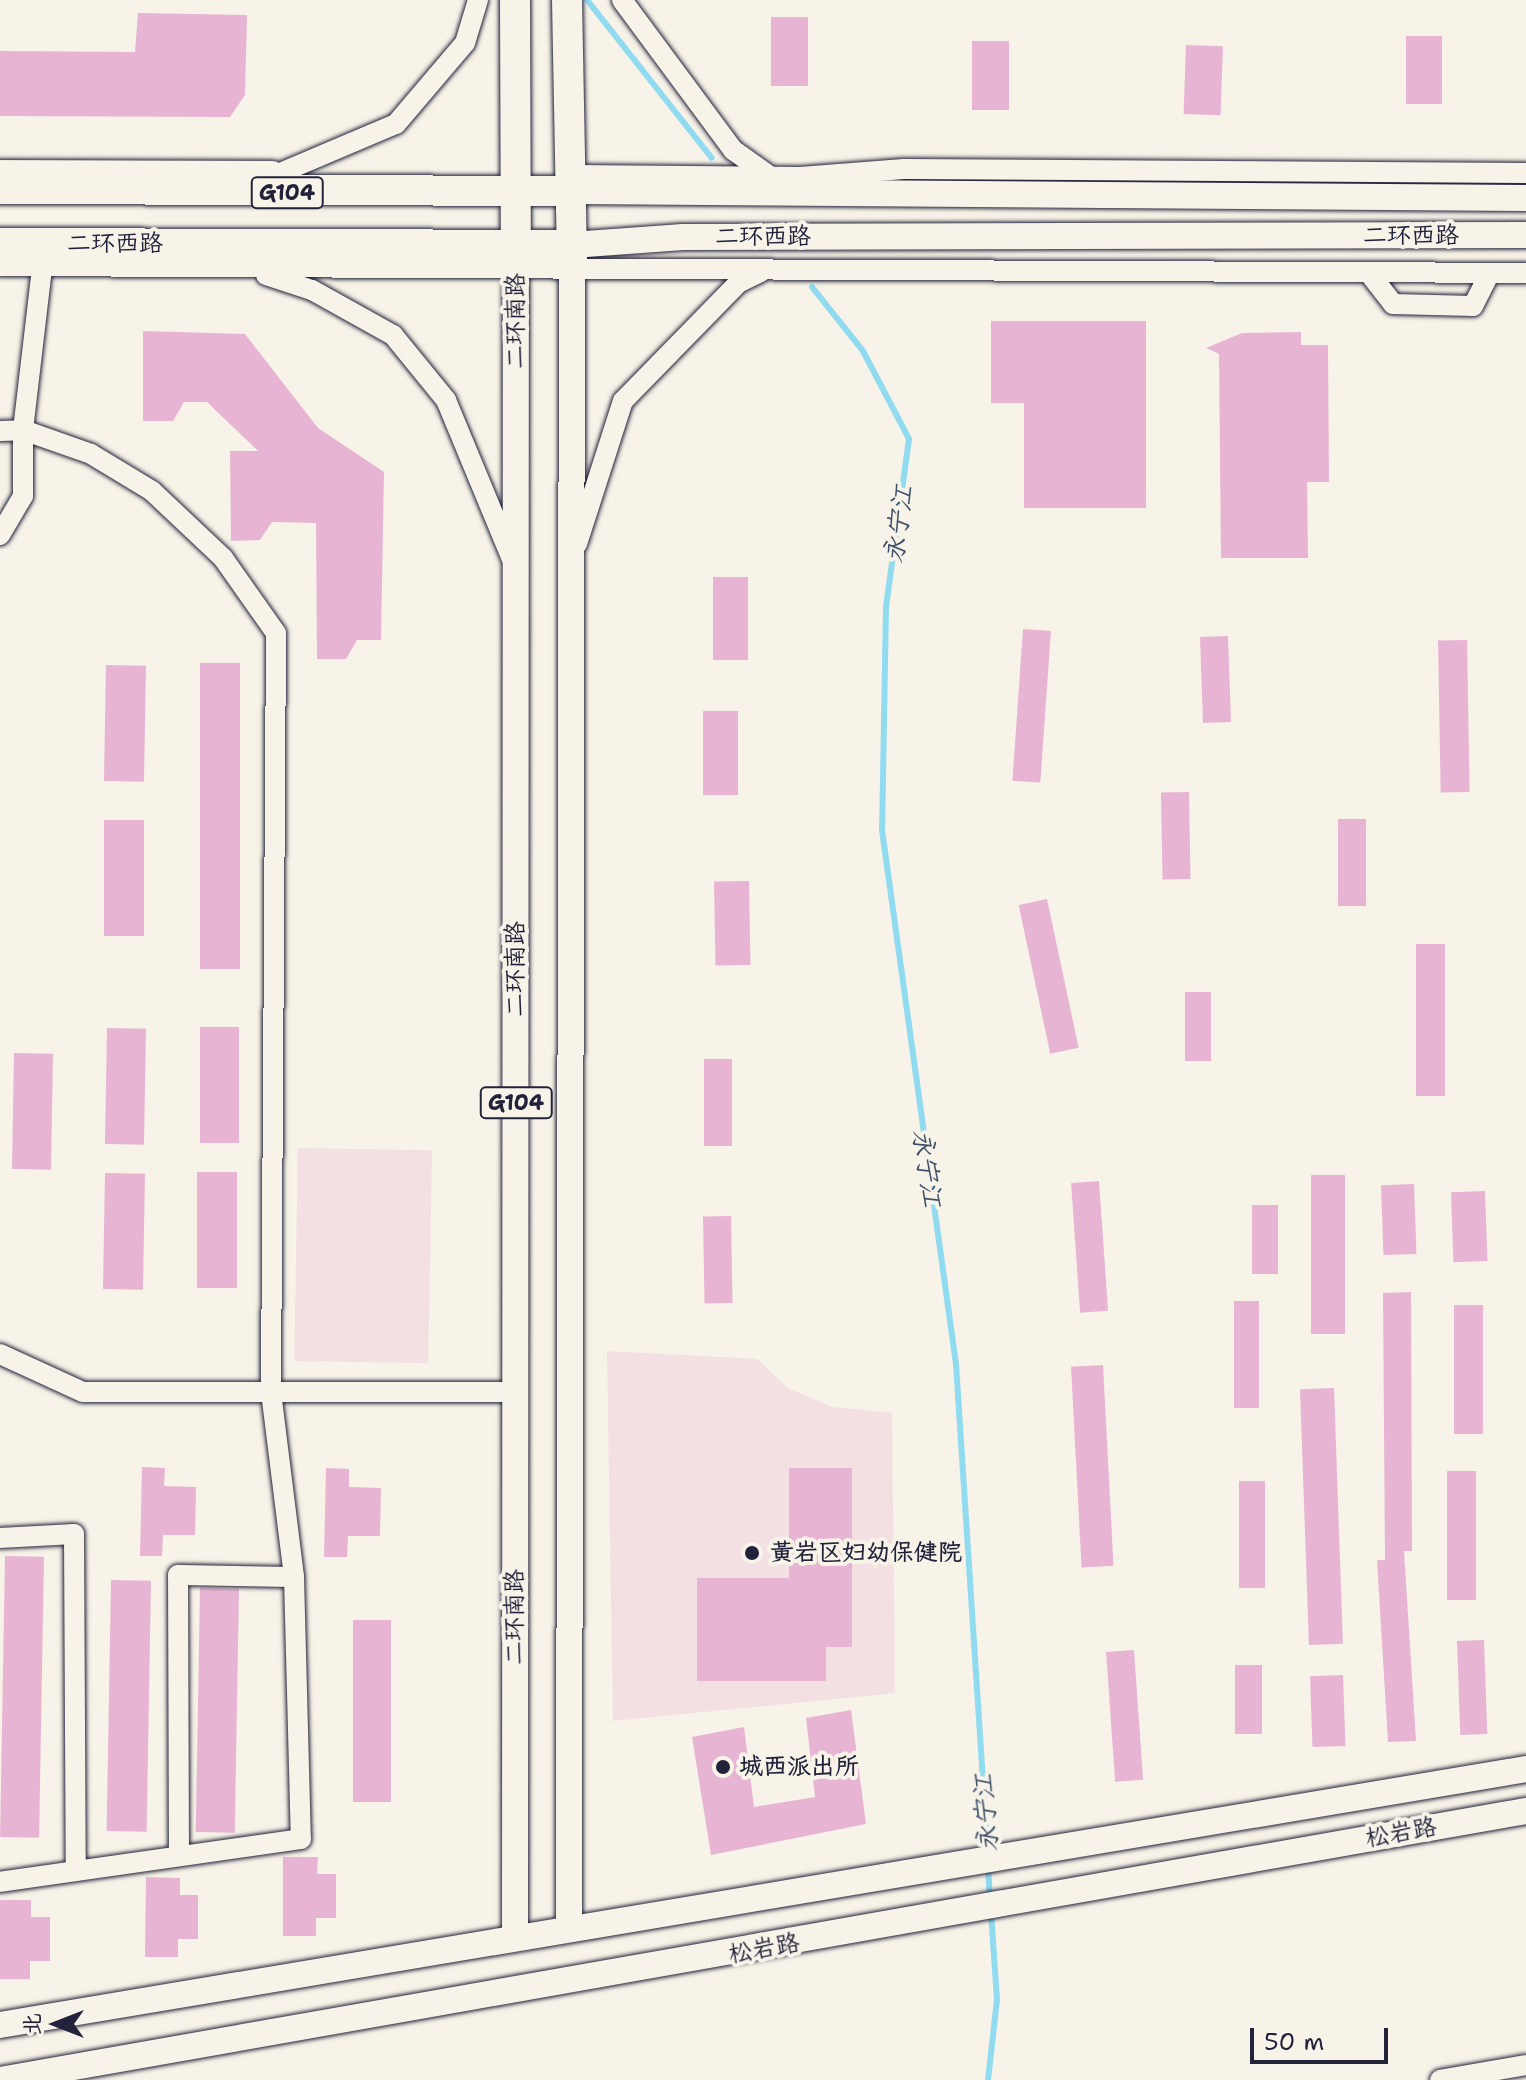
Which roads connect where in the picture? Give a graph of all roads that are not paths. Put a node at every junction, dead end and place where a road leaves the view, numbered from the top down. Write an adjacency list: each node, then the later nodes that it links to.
1 (478, 0): 8 (street)
2 (502, 0): 6 (street)
3 (515, 0): 6 (highway, 二环南路 / G104)
4 (622, 0): 10 (street)
5 (572, 9): 11 (highway, G104)
6 (515, 30): 14 (highway, 二环南路 / G104)
7 (0, 170): 8 (street)
8 (285, 171): 13 (street)
9 (1526, 173): 10 (street)
10 (771, 177): 11 (street)
11 (574, 183): 14 (highway, 二环西路 / G104); 15 (main road, 二环西路); 19 (highway, G104)
12 (0, 189): 13 (highway, 二环西路 / G104)
13 (235, 192): 14 (highway, 二环西路 / G104)
14 (514, 195): 20 (highway, 二环南路 / G104)
15 (1526, 198)
16 (1526, 235): 19 (main road, 二环西路)
17 (0, 243): 18 (highway, 二环西路 / G104)
18 (44, 253): 20 (highway, 二环西路 / G104); 21 (street); 22 (street); 27 (street)
19 (572, 257): 20 (highway, 二环西路 / G104); 23 (street); 30 (main road, G104)
20 (516, 258): 22 (street); 31 (main road, 二环南路 / G104)
21 (0, 266)
22 (247, 269): 31 (street)
23 (766, 270): 24 (street); 30 (street)
24 (1369, 273): 25 (street); 25 (street)
25 (1490, 273): 26 (street)
26 (1526, 273)
27 (23, 430): 28 (street); 29 (street); 33 (street)
28 (0, 431)
29 (0, 535)
30 (571, 563): 42 (main road, G104)
31 (516, 569): 34 (main road, 二环南路 / G104)
32 (0, 1354): 33 (street)
33 (271, 1392): 34 (street); 36 (street)
34 (516, 1392): 43 (main road, 二环南路 / G104)
35 (0, 1538): 40 (street)
36 (294, 1577): 39 (street); 39 (street)
37 (1526, 1769): 42 (main road, 松岩路)
38 (1526, 1811): 46 (main road, 松岩路)
39 (179, 1856): 40 (street)
40 (76, 1871): 41 (street)
41 (0, 1882)
42 (569, 1928): 43 (main road, 松岩路)
43 (515, 1938): 44 (main road, 松岩路)
44 (0, 2025)
45 (1526, 2065): 47 (street)
46 (0, 2080)
47 (1440, 2080)

